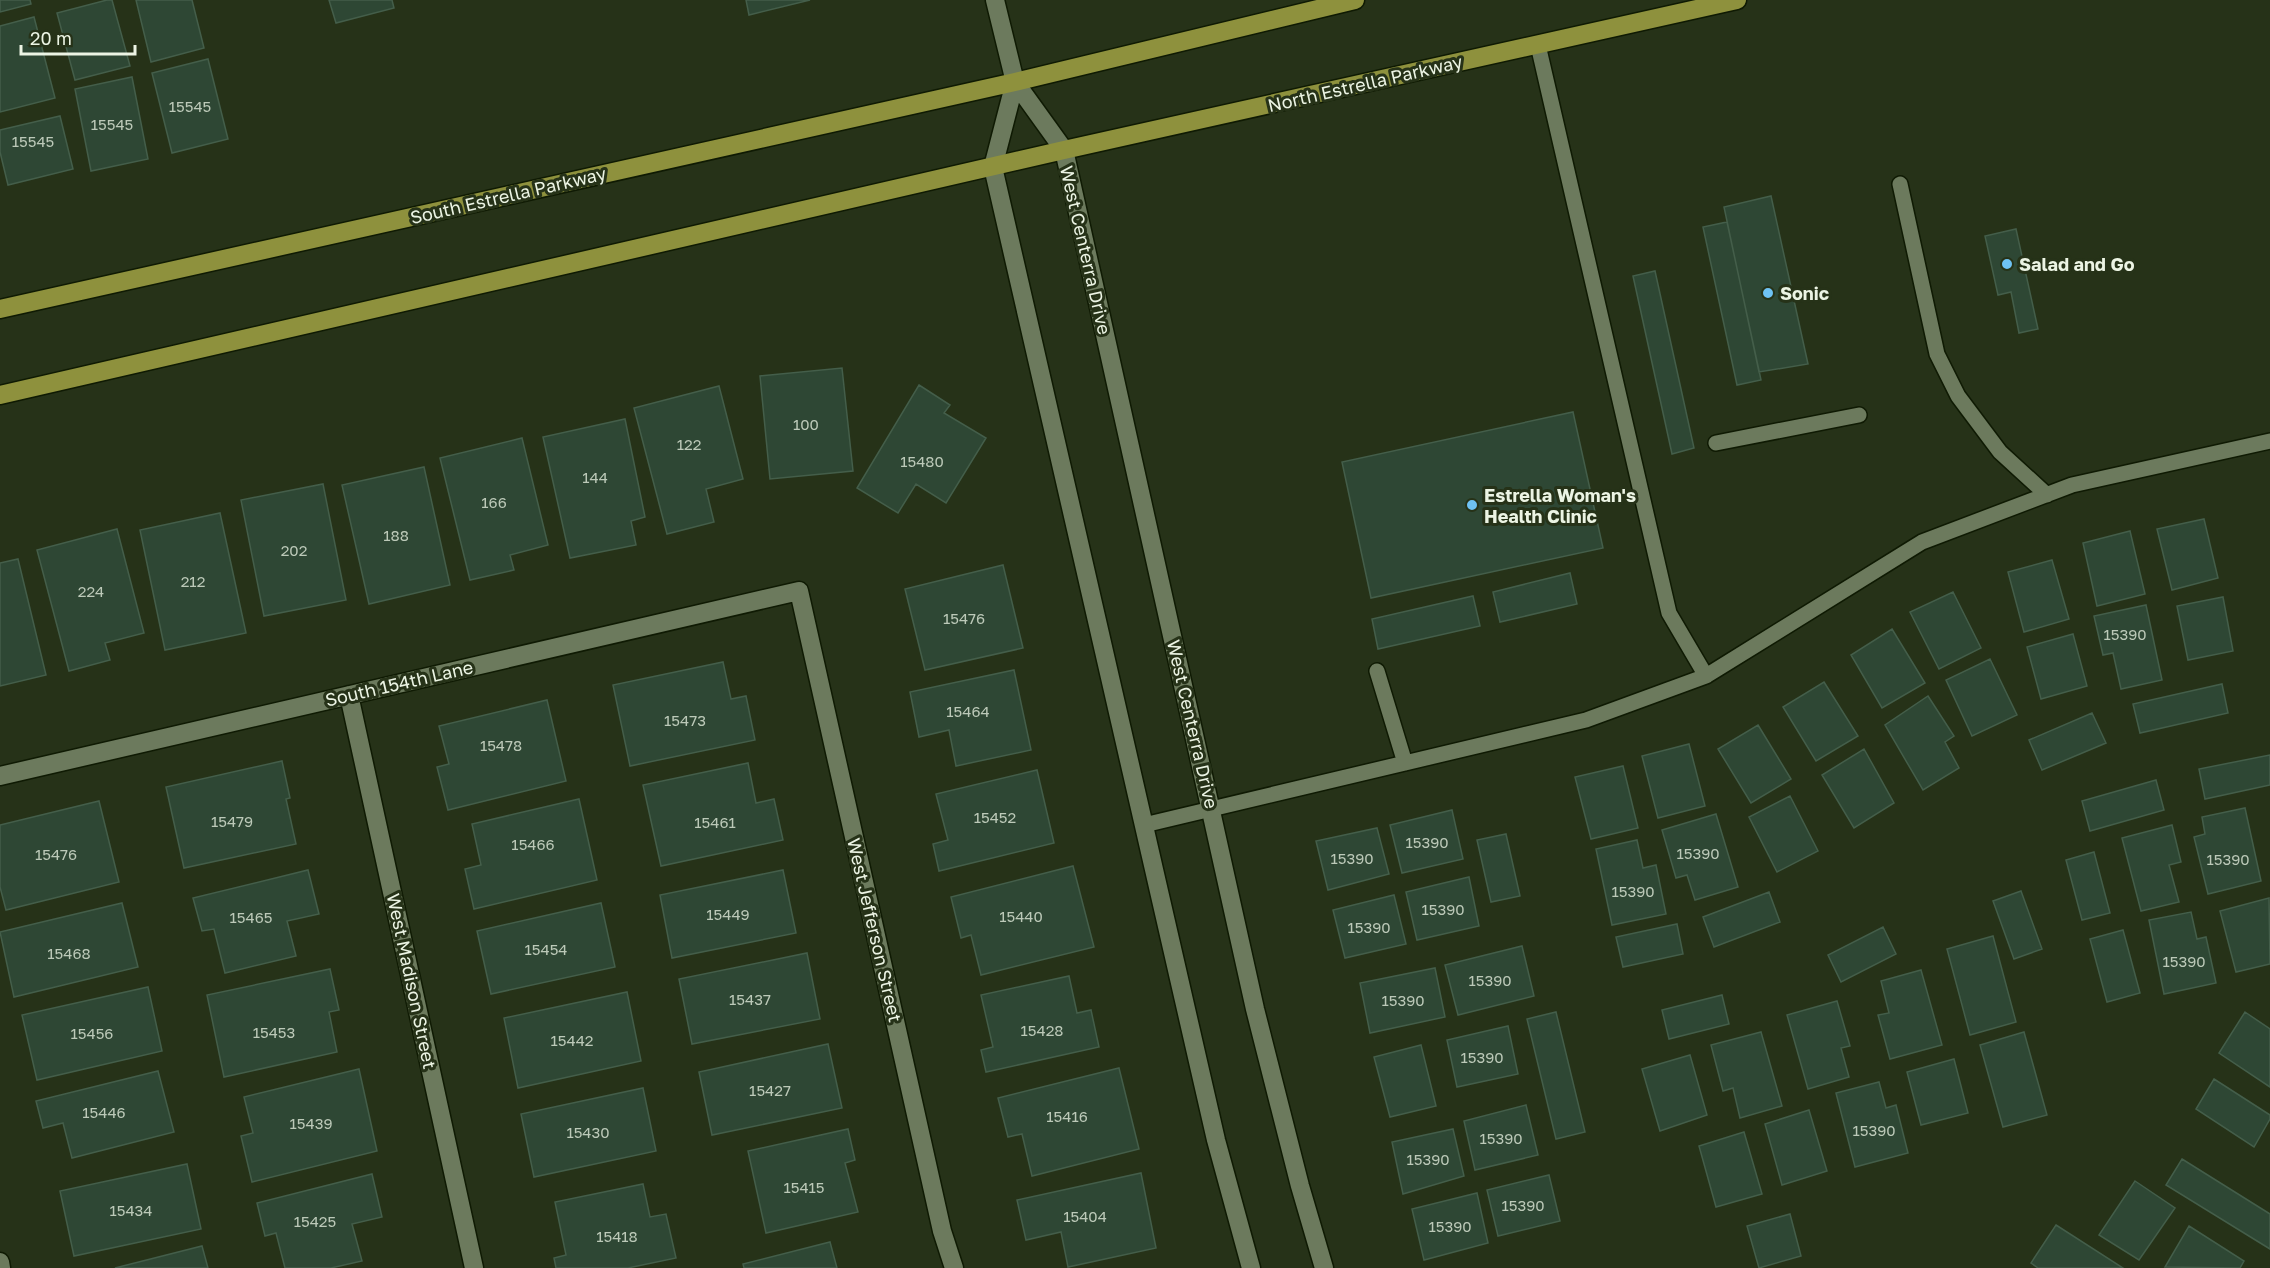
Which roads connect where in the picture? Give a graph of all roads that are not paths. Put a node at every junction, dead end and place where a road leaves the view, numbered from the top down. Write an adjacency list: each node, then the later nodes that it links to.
1 (995, 0): 5 (street)
2 (1355, 0): 5 (main road)
3 (1737, 0): 4 (main road, North Estrella Parkway)
4 (1538, 45): 6 (main road, North Estrella Parkway); 17 (lane)
5 (1015, 82): 6 (street, West Centerra Drive); 7 (street); 9 (main road, South Estrella Parkway)
6 (1064, 150): 7 (main road, North Estrella Parkway); 21 (street, West Centerra Drive)
7 (993, 167): 10 (main road); 22 (street)
8 (1900, 184): 14 (lane)
9 (0, 309)
10 (0, 395)
11 (1859, 415): 13 (lane)
12 (2270, 441): 14 (lane)
13 (1716, 443)
14 (2047, 495): 17 (lane)
15 (799, 591): 18 (street, South 154th Lane); 26 (street, West Jefferson Street)
16 (1377, 671): 19 (lane)
17 (1706, 676): 19 (lane)
18 (349, 695): 20 (street, South 154th Lane); 25 (street, West Madison Street)
19 (1405, 764): 21 (lane)
20 (0, 776)
21 (1211, 809): 22 (lane); 28 (street, West Centerra Drive)
22 (1144, 825): 27 (street)
23 (0, 1262): 24 (street)
24 (1, 1268)
25 (474, 1268)
26 (954, 1268)
27 (1251, 1268)
28 (1324, 1268)

